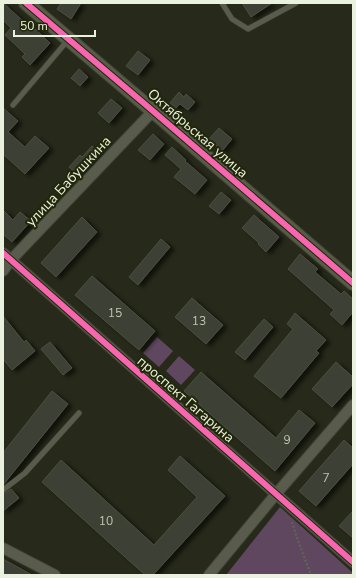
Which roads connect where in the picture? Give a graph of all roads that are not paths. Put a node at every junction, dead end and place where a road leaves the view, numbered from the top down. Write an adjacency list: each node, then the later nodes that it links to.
1 (26, 3): 4 (street, Октябрьская улица)
2 (222, 3): 3 (lane)
3 (296, 3)
4 (69, 39): 5 (lane); 6 (street, Октябрьская улица)
5 (12, 105)
6 (153, 110): 8 (street, улица Бабушкина); 10 (street, Октябрьская улица)
7 (3, 253): 8 (street, проспект Гагарина)
8 (11, 260): 9 (street, улица Бабушкина); 14 (street, проспект Гагарина)
9 (3, 271)
10 (353, 283)
11 (353, 405): 14 (street)
12 (79, 413): 13 (lane)
13 (3, 490)
14 (276, 494): 16 (street, проспект Гагарина); 18 (street)
15 (3, 548): 17 (street)
16 (353, 562)
17 (55, 575)
18 (209, 575)

